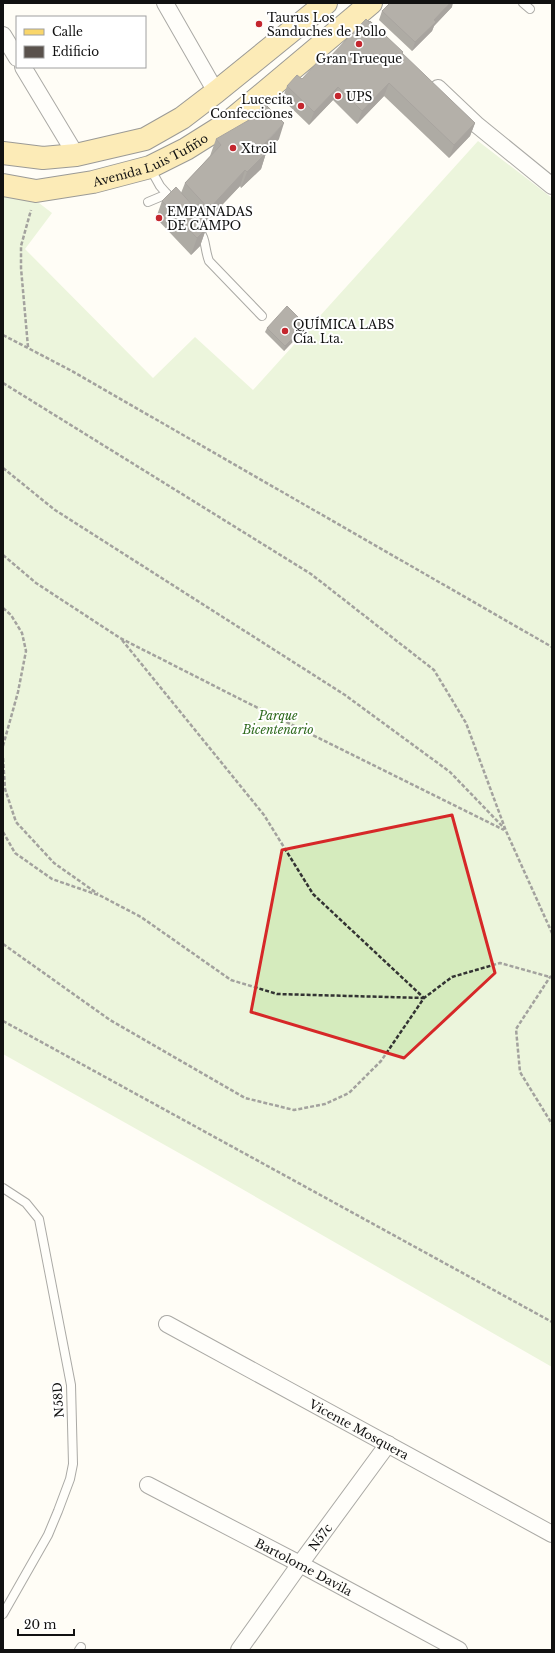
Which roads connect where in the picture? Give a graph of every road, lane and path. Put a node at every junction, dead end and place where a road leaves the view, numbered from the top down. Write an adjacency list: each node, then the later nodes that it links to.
1 (165, 3): 12 (street)
2 (326, 3): 7 (main road, Avenida Luis Tufiño)
3 (523, 3): 4 (lane)
4 (530, 9)
5 (366, 13): 10 (main road, Avenida Luis Tufiño)
6 (3, 35): 8 (street)
7 (276, 45): 10 (main road); 12 (main road, Avenida Luis Tufiño)
8 (16, 56)
9 (23, 68): 14 (street)
10 (295, 68): 15 (main road, Avenida Luis Tufiño)
11 (427, 78): 17 (street)
12 (216, 92): 14 (main road, Avenida Luis Tufiño)
13 (3, 153): 14 (main road, Avenida Luis Tufiño)
14 (76, 155)
15 (150, 167): 18 (main road, Avenida Luis Tufiño); 19 (lane)
16 (3, 185): 18 (main road, Avenida Luis Tufiño)
17 (552, 186)
18 (36, 191): 25 (path)
19 (167, 194): 20 (lane); 21 (lane)
20 (148, 202)
21 (182, 210)
22 (192, 221): 23 (lane)
23 (262, 316)
24 (3, 334): 25 (path)
25 (28, 348): 31 (path)
26 (3, 383): 34 (path)
27 (3, 468): 34 (path)
28 (3, 555): 30 (path)
29 (3, 608): 32 (path)
30 (120, 638): 34 (path); 40 (path)
31 (552, 647)
32 (3, 746)
33 (3, 758): 36 (path)
34 (506, 831): 37 (path)
35 (3, 832): 36 (path)
36 (101, 896): 40 (path)
37 (552, 933)
38 (3, 944): 40 (path)
39 (551, 977): 40 (path); 42 (path)
40 (424, 998)
41 (3, 1021): 44 (path)
42 (552, 1124)
43 (3, 1188): 50 (lane, N58D)
44 (552, 1322)
45 (167, 1324): 46 (street, Vicente Mosquera)
46 (388, 1444): 48 (street, Vicente Mosquera); 49 (street, N57c)
47 (148, 1485): 49 (street, Bartolome Davila)
48 (552, 1534)
49 (300, 1564): 51 (street, Bartolome Davila); 52 (street, N57c)
50 (3, 1614)
51 (433, 1644): 53 (street, Bartolome Davila)
52 (239, 1650)
53 (459, 1650)

